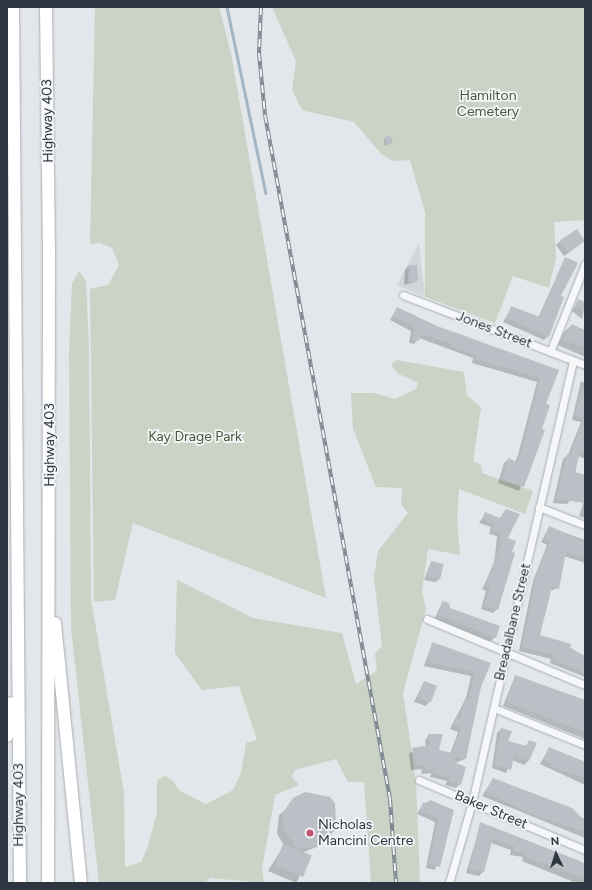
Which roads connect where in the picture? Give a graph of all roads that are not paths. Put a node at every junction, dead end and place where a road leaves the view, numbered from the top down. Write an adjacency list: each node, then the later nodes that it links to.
1 (13, 7): 13 (highway, Highway 403)
2 (46, 7): 10 (highway, Highway 403)
3 (585, 264): 5 (street)
4 (403, 295): 5 (street, Jones Street)
5 (550, 352): 6 (street, Jones Street)
6 (574, 361): 7 (street, Jones Street); 8 (street, Breadalbane Street)
7 (585, 365)
8 (539, 507): 9 (street); 12 (street, Breadalbane Street)
9 (585, 525)
10 (50, 566): 22 (highway, Highway 403); 23 (highway)
11 (427, 620): 12 (street)
12 (506, 654): 14 (street); 15 (street, Breadalbane Street)
13 (16, 662): 16 (highway); 21 (highway, Highway 403)
14 (585, 685)
15 (494, 708): 17 (street); 19 (street, Breadalbane Street)
16 (7, 736)
17 (585, 745)
18 (420, 780): 19 (street, Baker Street)
19 (472, 802): 20 (street, Baker Street); 24 (street, Breadalbane Street)
20 (585, 850)
21 (20, 883)
22 (48, 883)
23 (81, 883)
24 (450, 883)

